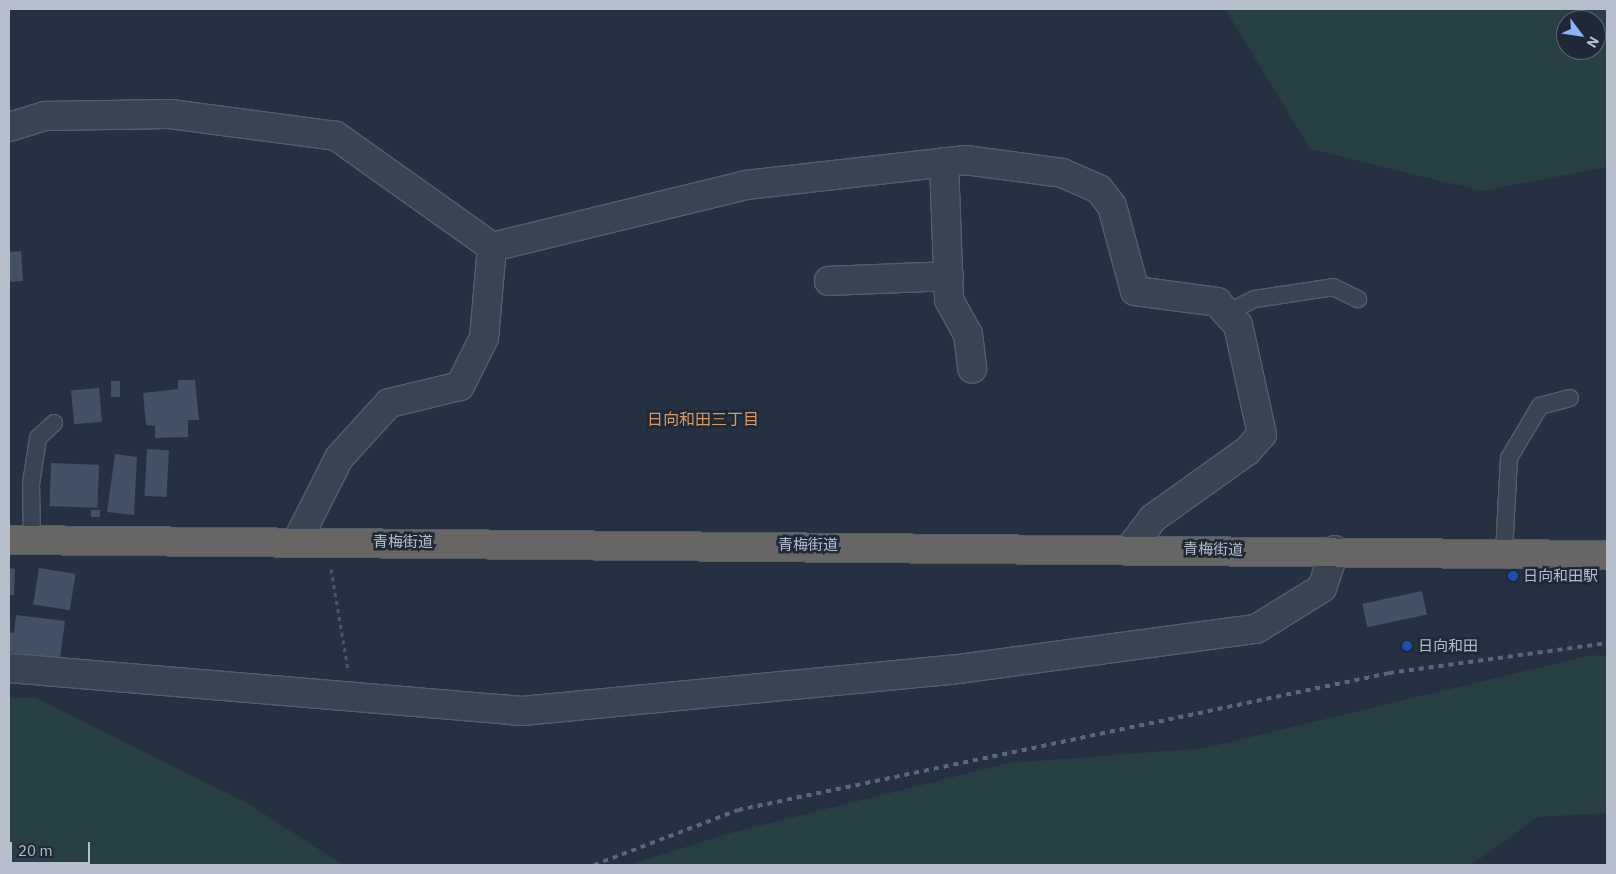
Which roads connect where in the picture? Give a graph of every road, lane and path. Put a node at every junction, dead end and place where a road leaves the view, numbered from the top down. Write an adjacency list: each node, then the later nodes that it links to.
1 (9, 127): 3 (street)
2 (944, 162): 3 (street); 4 (street); 7 (street)
3 (492, 247): 12 (street)
4 (948, 276): 5 (street); 8 (street)
5 (828, 281)
6 (1358, 299): 7 (lane)
7 (1227, 313): 14 (street)
8 (972, 369)
9 (1570, 398): 16 (lane)
10 (54, 423): 11 (lane)
11 (20, 540): 12 (highway, 青梅街道)
12 (297, 541): 13 (highway, 青梅街道)
13 (325, 542): 14 (highway, 青梅街道); 19 (path)
14 (1130, 548): 15 (highway, 青梅街道)
15 (1335, 550): 16 (highway, 青梅街道); 19 (street)
16 (1504, 553): 17 (highway, 青梅街道)
17 (1607, 555)
18 (9, 668): 19 (street)
19 (349, 695)

